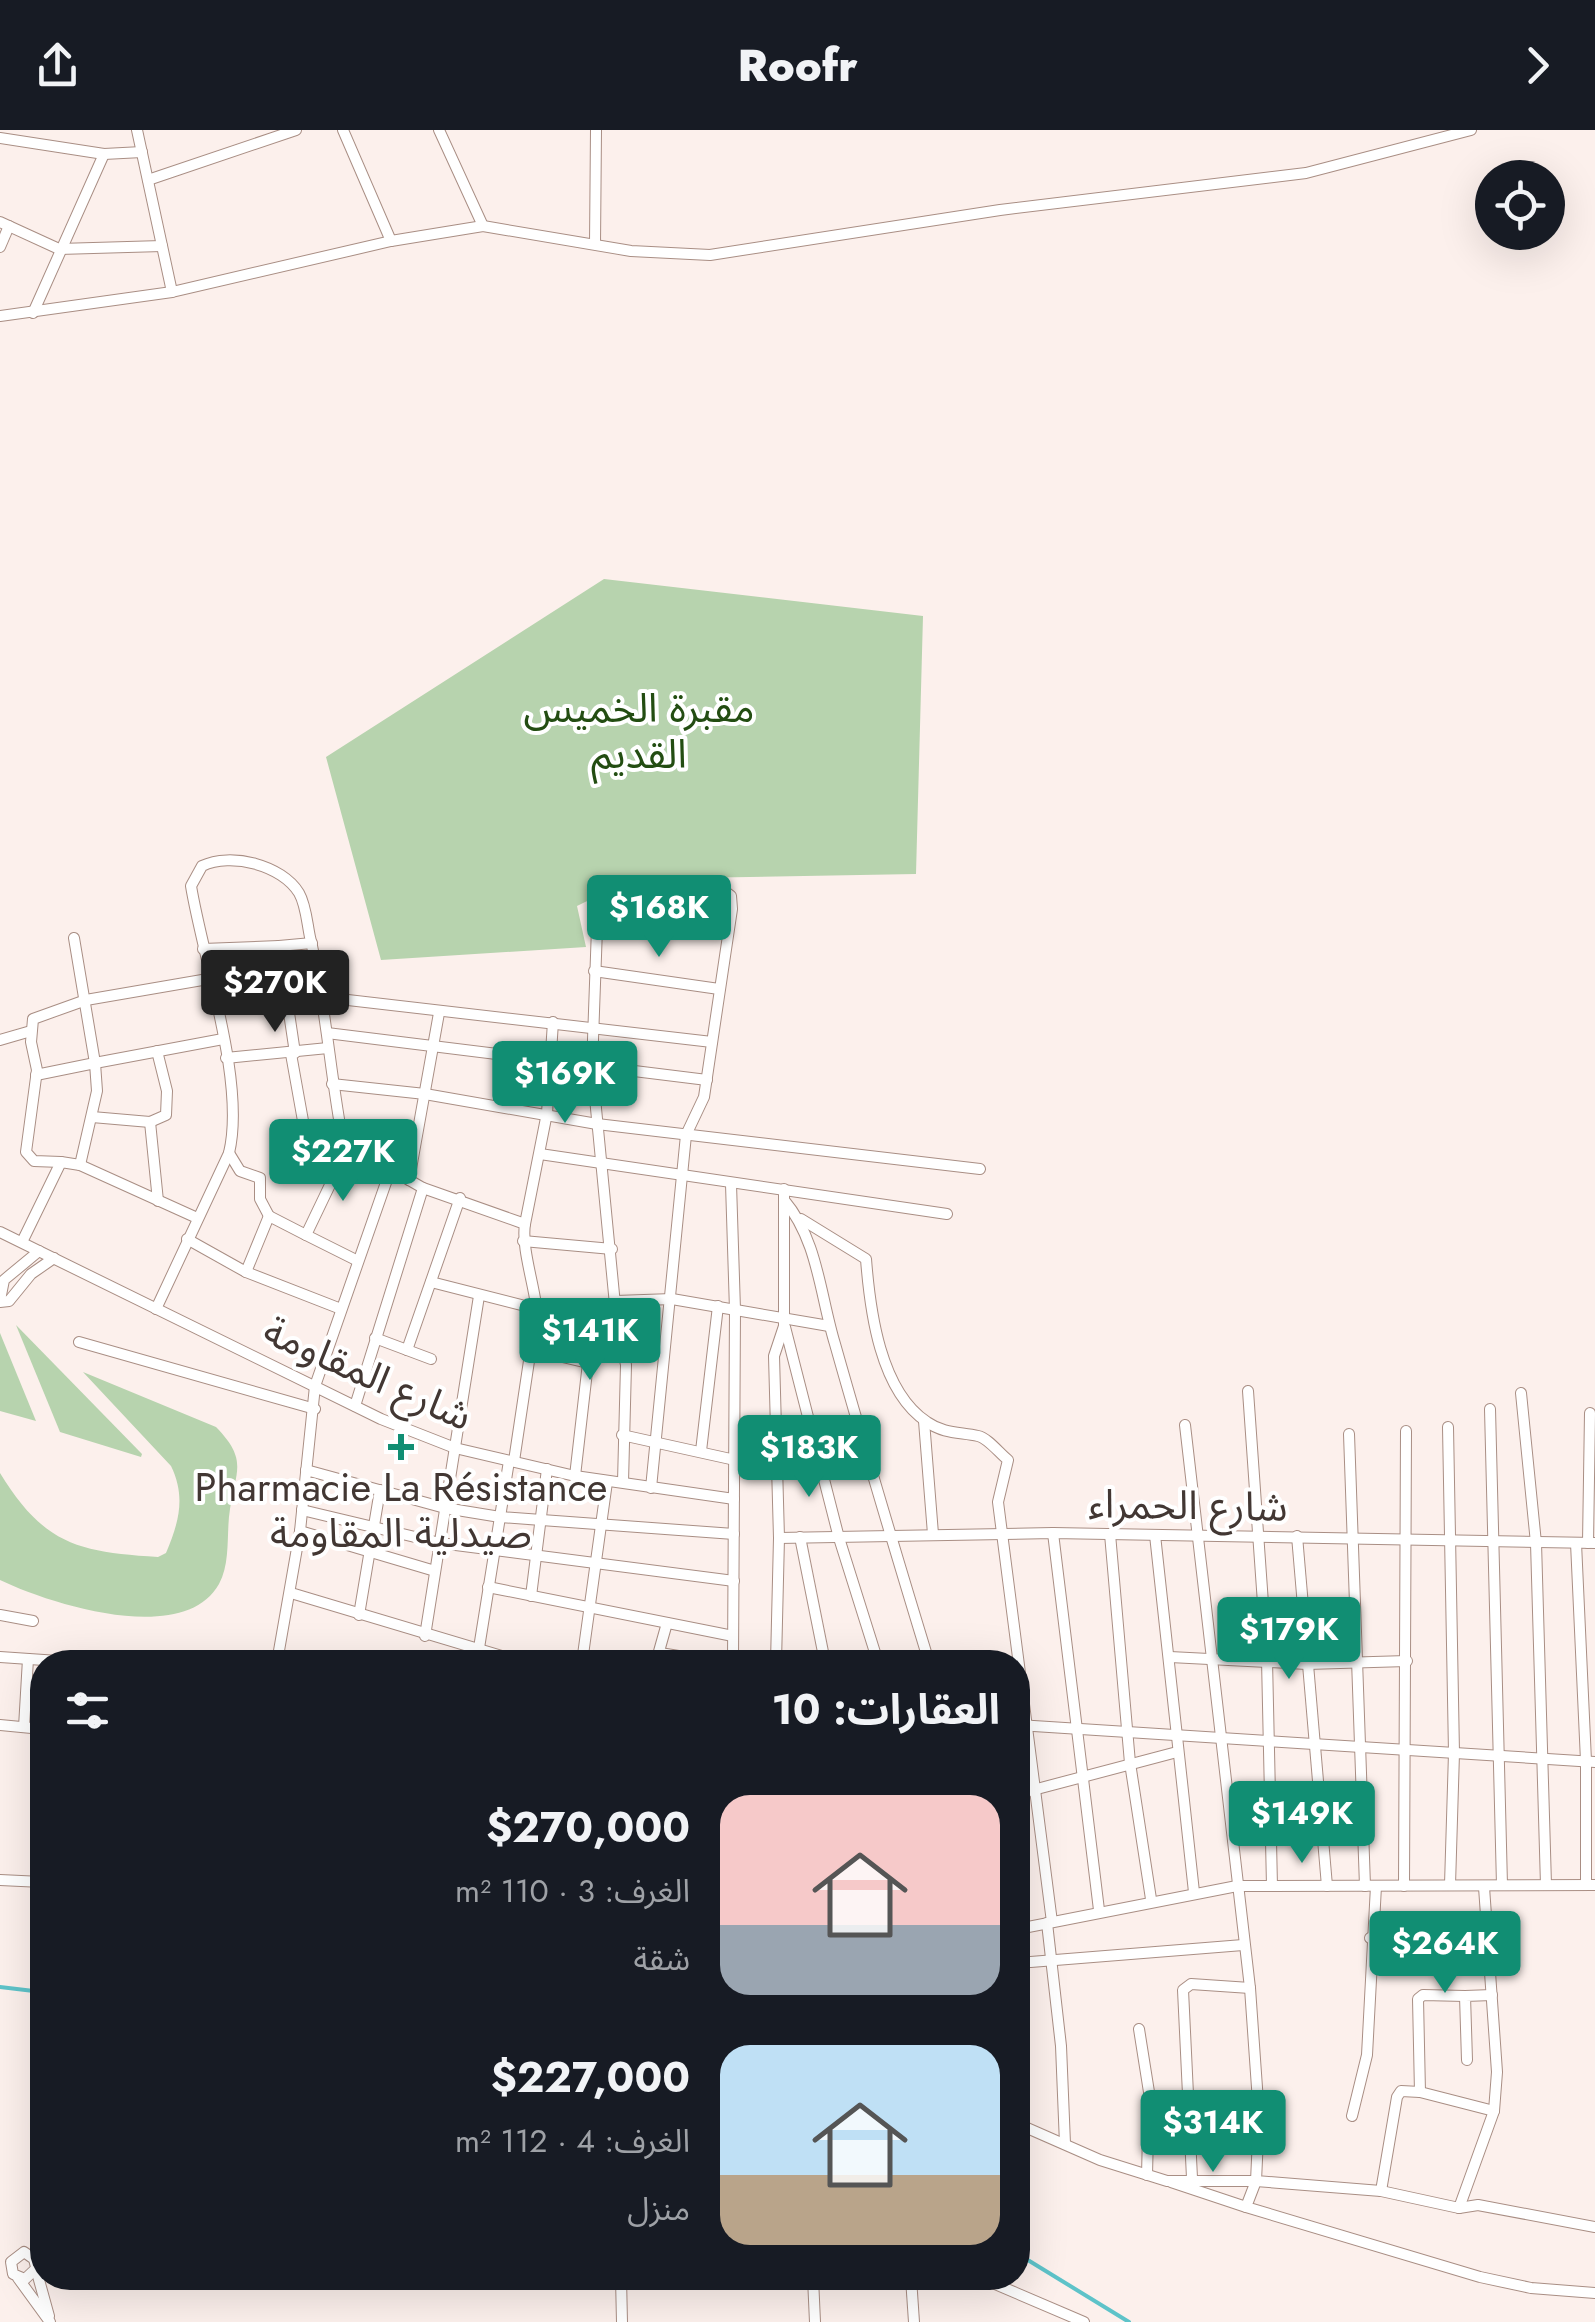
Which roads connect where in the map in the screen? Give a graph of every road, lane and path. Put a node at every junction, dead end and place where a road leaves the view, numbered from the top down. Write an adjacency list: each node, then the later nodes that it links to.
1 (137, 130): 8 (street)
2 (296, 130): 10 (street)
3 (343, 130): 13 (street)
4 (439, 130): 12 (street)
5 (596, 130): 14 (street)
6 (1471, 130): 14 (street)
7 (0, 138): 9 (street)
8 (142, 152): 9 (street); 10 (street)
9 (104, 154): 17 (street)
10 (148, 180): 15 (street)
11 (4, 224): 16 (street); 17 (street)
12 (483, 226): 13 (street); 14 (street)
13 (391, 241): 18 (street)
14 (595, 244)
15 (162, 246): 17 (street); 18 (street)
16 (0, 247)
17 (58, 249): 19 (street)
18 (172, 292): 19 (street)
19 (32, 313): 20 (street)
20 (0, 316)
21 (74, 938): 29 (street)
22 (312, 943): 23 (street); 24 (street); 28 (street)
23 (278, 946): 24 (street); 41 (street)
24 (203, 949): 26 (street)
25 (594, 971): 27 (street); 27 (street); 32 (street)
26 (208, 980): 29 (street); 35 (street)
27 (719, 989): 37 (street)
28 (322, 996): 30 (street); 34 (street)
29 (86, 1000): 33 (street); 44 (street)
30 (439, 1013): 31 (street); 38 (street)
31 (552, 1022): 32 (street); 43 (street)
32 (592, 1026): 37 (street); 45 (street)
33 (32, 1031): 36 (street); 46 (street)
34 (327, 1033): 38 (street); 39 (street)
35 (223, 1039): 40 (street); 42 (street)
36 (0, 1040)
37 (712, 1042): 47 (street)
38 (432, 1046): 43 (street); 49 (street)
39 (328, 1048): 41 (street); 48 (street)
40 (157, 1052): 44 (street); 52 (street)
41 (293, 1054): 42 (street); 55 (street)
42 (226, 1058): 56 (street)
43 (551, 1062): 45 (street); 50 (street)
44 (95, 1063): 46 (street); 51 (street)
45 (592, 1067): 47 (street); 53 (street)
46 (36, 1075): 58 (street)
47 (707, 1080): 54 (street)
48 (332, 1084): 49 (street); 55 (street)
49 (425, 1094): 50 (street); 64 (street)
50 (547, 1113): 53 (street); 57 (street)
51 (92, 1118): 52 (street); 59 (street)
52 (150, 1122): 69 (street)
53 (597, 1124): 54 (street); 60 (street)
54 (686, 1135): 61 (street); 63 (street)
55 (347, 1142): 62 (street); 76 (street)
56 (228, 1152): 71 (street); 72 (street)
57 (540, 1154): 60 (street); 74 (street)
58 (61, 1162): 59 (street); 79 (street)
59 (80, 1165): 69 (street)
60 (604, 1166): 63 (street); 80 (street)
61 (980, 1169)
62 (390, 1171): 64 (street); 83 (street)
63 (683, 1175): 65 (street); 87 (street)
64 (408, 1180): 66 (street)
65 (731, 1184): 67 (street); 94 (street)
66 (423, 1188): 68 (street); 98 (street)
67 (784, 1194): 70 (street); 73 (street); 95 (street)
68 (460, 1198): 74 (street); 85 (street)
69 (158, 1200): 72 (street)
70 (947, 1214)
71 (269, 1216): 76 (street); 84 (street)
72 (195, 1217): 77 (street)
73 (801, 1220): 96 (street); 111 (street)
74 (526, 1224): 78 (street)
75 (0, 1232): 79 (street, شارع المقاومة)
76 (306, 1235): 83 (street)
77 (187, 1239): 84 (street); 91 (street)
78 (522, 1241): 80 (street); 93 (street)
79 (22, 1242): 81 (street, شارع المقاومة)
80 (612, 1249): 89 (street)
81 (39, 1251): 82 (street, شارع المقاومة); 88 (street)
82 (54, 1258): 88 (street); 91 (street, شارع المقاومة)
83 (356, 1260): 92 (street)
84 (246, 1272): 92 (street)
85 (432, 1282): 86 (street); 100 (street)
86 (479, 1296): 93 (street); 118 (street)
87 (672, 1299): 89 (street); 90 (street); 117 (street)
88 (0, 1301)
89 (616, 1301): 97 (street)
90 (718, 1306): 94 (street); 119 (street)
91 (156, 1309): 104 (street, شارع المقاومة)
92 (341, 1309): 104 (street)
93 (537, 1309): 101 (street)
94 (735, 1310): 95 (street); 120 (street)
95 (784, 1321): 96 (street); 148 (street); 149 (street)
96 (830, 1326): 143 (street)
97 (621, 1331): 103 (street); 116 (street)
98 (376, 1338): 100 (street); 107 (street)
99 (79, 1342): 108 (street)
100 (407, 1350): 102 (street)
101 (537, 1351): 103 (street); 121 (street)
102 (432, 1360)
103 (588, 1363): 124 (street)
104 (315, 1386): 107 (street, شارع المقاومة); 108 (street)
105 (1248, 1391): 147 (street)
106 (1520, 1393): 155 (street)
107 (355, 1406): 118 (street, شارع المقاومة)
108 (316, 1409): 123 (street)
109 (1490, 1409): 153 (street)
110 (1590, 1412): 156 (street)
111 (924, 1421): 139 (street); 140 (street)
112 (1185, 1425): 144 (street)
113 (1448, 1427): 151 (street)
114 (1406, 1431): 150 (street)
115 (1349, 1434): 152 (street)
116 (622, 1435): 117 (street); 126 (street)
117 (657, 1442): 119 (street); 127 (street)
118 (456, 1448): 121 (street, شارع المقاومة); 130 (street)
119 (702, 1451): 120 (street)
120 (736, 1460): 129 (street)
121 (512, 1461): 122 (street, شارع المقاومة); 132 (street)
122 (547, 1469): 124 (street, شارع المقاومة); 133 (street)
123 (306, 1470): 128 (street); 131 (street)
124 (575, 1476): 125 (street, شارع المقاومة)
125 (607, 1482): 126 (street, شارع المقاومة); 134 (street)
126 (623, 1482): 127 (street, شارع المقاومة)
127 (651, 1488): 129 (street, شارع المقاومة)
128 (380, 1490): 130 (street); 135 (street)
129 (734, 1499): 138 (street)
130 (446, 1508): 132 (street); 154 (street)
131 (302, 1510): 135 (street); 136 (street)
132 (500, 1516): 133 (street); 157 (street)
133 (541, 1520): 134 (street); 158 (street)
134 (600, 1522): 138 (street); 160 (street)
135 (374, 1528): 154 (street); 159 (street)
136 (300, 1531): 159 (street); 164 (street)
137 (1053, 1533): 140 (street, شارع الحمراء); 141 (street, شارع الحمراء); 194 (street)
138 (734, 1534): 162 (street)
139 (933, 1534): 140 (street, شارع الحمراء); 143 (street, شارع الحمراء)
140 (1004, 1534): 183 (street)
141 (1110, 1534): 142 (street, شارع الحمراء); 197 (street)
142 (1155, 1535): 144 (street, شارع الحمراء); 184 (street)
143 (892, 1536): 149 (street, شارع الحمراء); 182 (street)
144 (1200, 1536): 147 (street, شارع الحمراء); 186 (street)
145 (1297, 1536): 147 (street, شارع الحمراء); 152 (street, شارع الحمراء); 191 (street)
146 (800, 1537): 148 (street, شارع الحمراء); 149 (street, شارع الحمراء); 180 (street)
147 (1260, 1537): 188 (street)
148 (779, 1538): 179 (street)
149 (839, 1538): 181 (street)
150 (1404, 1538): 151 (street, شارع الحمراء); 152 (street, شارع الحمراء); 189 (street)
151 (1449, 1538): 153 (street, شارع الحمراء); 205 (street)
152 (1353, 1539): 190 (street)
153 (1490, 1540): 155 (street, شارع الحمراء); 206 (street)
154 (440, 1542): 157 (street); 161 (street)
155 (1536, 1542): 156 (street, شارع الحمراء); 207 (street)
156 (1586, 1543): 208 (street)
157 (491, 1550): 158 (street); 163 (street)
158 (537, 1552): 160 (street); 165 (street)
159 (369, 1553): 161 (street); 168 (street)
160 (596, 1562): 162 (street); 166 (street)
161 (435, 1571): 171 (street)
162 (734, 1581): 172 (street)
163 (488, 1587): 165 (street); 173 (street)
164 (291, 1592): 168 (street); 174 (street)
165 (531, 1596): 166 (street)
166 (590, 1606): 170 (street); 176 (street)
167 (0, 1614): 169 (street)
168 (359, 1615): 171 (street)
169 (34, 1620)
170 (668, 1623): 172 (street); 177 (street)
171 (425, 1636): 173 (street)
172 (733, 1636): 178 (street)
173 (479, 1648): 175 (street)
174 (280, 1650)
175 (485, 1650)
176 (584, 1650)
177 (660, 1650)
178 (733, 1650)
179 (776, 1650)
180 (823, 1650)
181 (874, 1650)
182 (925, 1650)
183 (1015, 1650)
184 (1170, 1657): 186 (street); 198 (street)
185 (0, 1658): 187 (street)
186 (1212, 1658): 188 (street); 199 (street)
187 (28, 1660): 195 (street)
188 (1267, 1660): 191 (street); 200 (street)
189 (1407, 1661): 190 (street); 203 (street)
190 (1355, 1662): 191 (street); 202 (street)
191 (1307, 1664): 201 (street)
192 (0, 1724): 195 (street)
193 (1030, 1725): 194 (street)
194 (1079, 1726): 197 (street); 211 (street)
195 (24, 1727): 196 (street)
196 (30, 1728)
197 (1130, 1730): 198 (street); 210 (street)
198 (1177, 1734): 199 (street); 204 (street)
199 (1223, 1736): 200 (street); 219 (street)
200 (1270, 1740): 201 (street); 220 (street)
201 (1316, 1744): 202 (street); 221 (street)
202 (1364, 1745): 203 (street); 222 (street)
203 (1408, 1747): 205 (street); 223 (street)
204 (1177, 1752): 210 (street); 226 (street)
205 (1454, 1753): 206 (street); 224 (street)
206 (1498, 1755): 207 (street); 216 (street)
207 (1541, 1758): 208 (street); 217 (street)
208 (1590, 1761): 218 (street)
209 (1030, 1762): 212 (street)
210 (1130, 1763): 211 (street); 227 (street)
211 (1083, 1776): 212 (street); 228 (street)
212 (1036, 1789): 213 (street); 229 (street)
213 (1030, 1791)
214 (0, 1880): 215 (street)
215 (30, 1881)
216 (1502, 1885): 217 (street); 225 (street)
217 (1546, 1885): 218 (street)
218 (1590, 1885)
219 (1237, 1886): 220 (street); 226 (street); 232 (street)
220 (1272, 1886): 221 (street)
221 (1327, 1886): 222 (street)
222 (1370, 1886): 223 (street); 231 (street)
223 (1404, 1886): 224 (street)
224 (1450, 1886): 225 (street)
225 (1484, 1887): 233 (street)
226 (1194, 1892): 227 (street)
227 (1151, 1899): 228 (street)
228 (1100, 1910): 229 (street)
229 (1049, 1922): 230 (street); 234 (street)
230 (1030, 1924)
231 (1370, 1938): 233 (street); 243 (street)
232 (1243, 1945): 234 (street); 236 (street)
233 (1488, 1953): 237 (street)
234 (1052, 1960): 235 (street); 245 (street)
235 (1030, 1962)
236 (1250, 1988): 247 (street); 249 (street)
237 (1492, 1995): 238 (street); 242 (street)
238 (1465, 1996): 240 (street); 241 (street)
239 (1139, 2030): 246 (street)
240 (1467, 2060)
241 (1420, 2092): 242 (street); 250 (street)
242 (1494, 2111): 252 (street)
243 (1352, 2116)
244 (1030, 2129): 245 (street)
245 (1065, 2144): 246 (street)
246 (1147, 2175): 248 (street)
247 (1192, 2178): 248 (street); 249 (street)
248 (1168, 2181): 251 (street)
249 (1256, 2181): 250 (street); 251 (street)
250 (1381, 2191): 252 (street)
251 (1246, 2207): 264 (street)
252 (1458, 2208): 253 (street)
253 (1595, 2227)
254 (28, 2254): 255 (street); 256 (street)
255 (30, 2257)
256 (12, 2258): 257 (street); 258 (street)
257 (0, 2263)
258 (9, 2273): 266 (street)
259 (43, 2290): 266 (street)
260 (621, 2290): 267 (street)
261 (814, 2290): 268 (street)
262 (912, 2290): 269 (street)
263 (1010, 2290): 265 (street)
264 (1595, 2293)
265 (1056, 2309): 270 (street); 271 (street)
266 (50, 2322)
267 (622, 2322)
268 (815, 2322)
269 (914, 2322)
270 (1058, 2322)
271 (1084, 2322)

